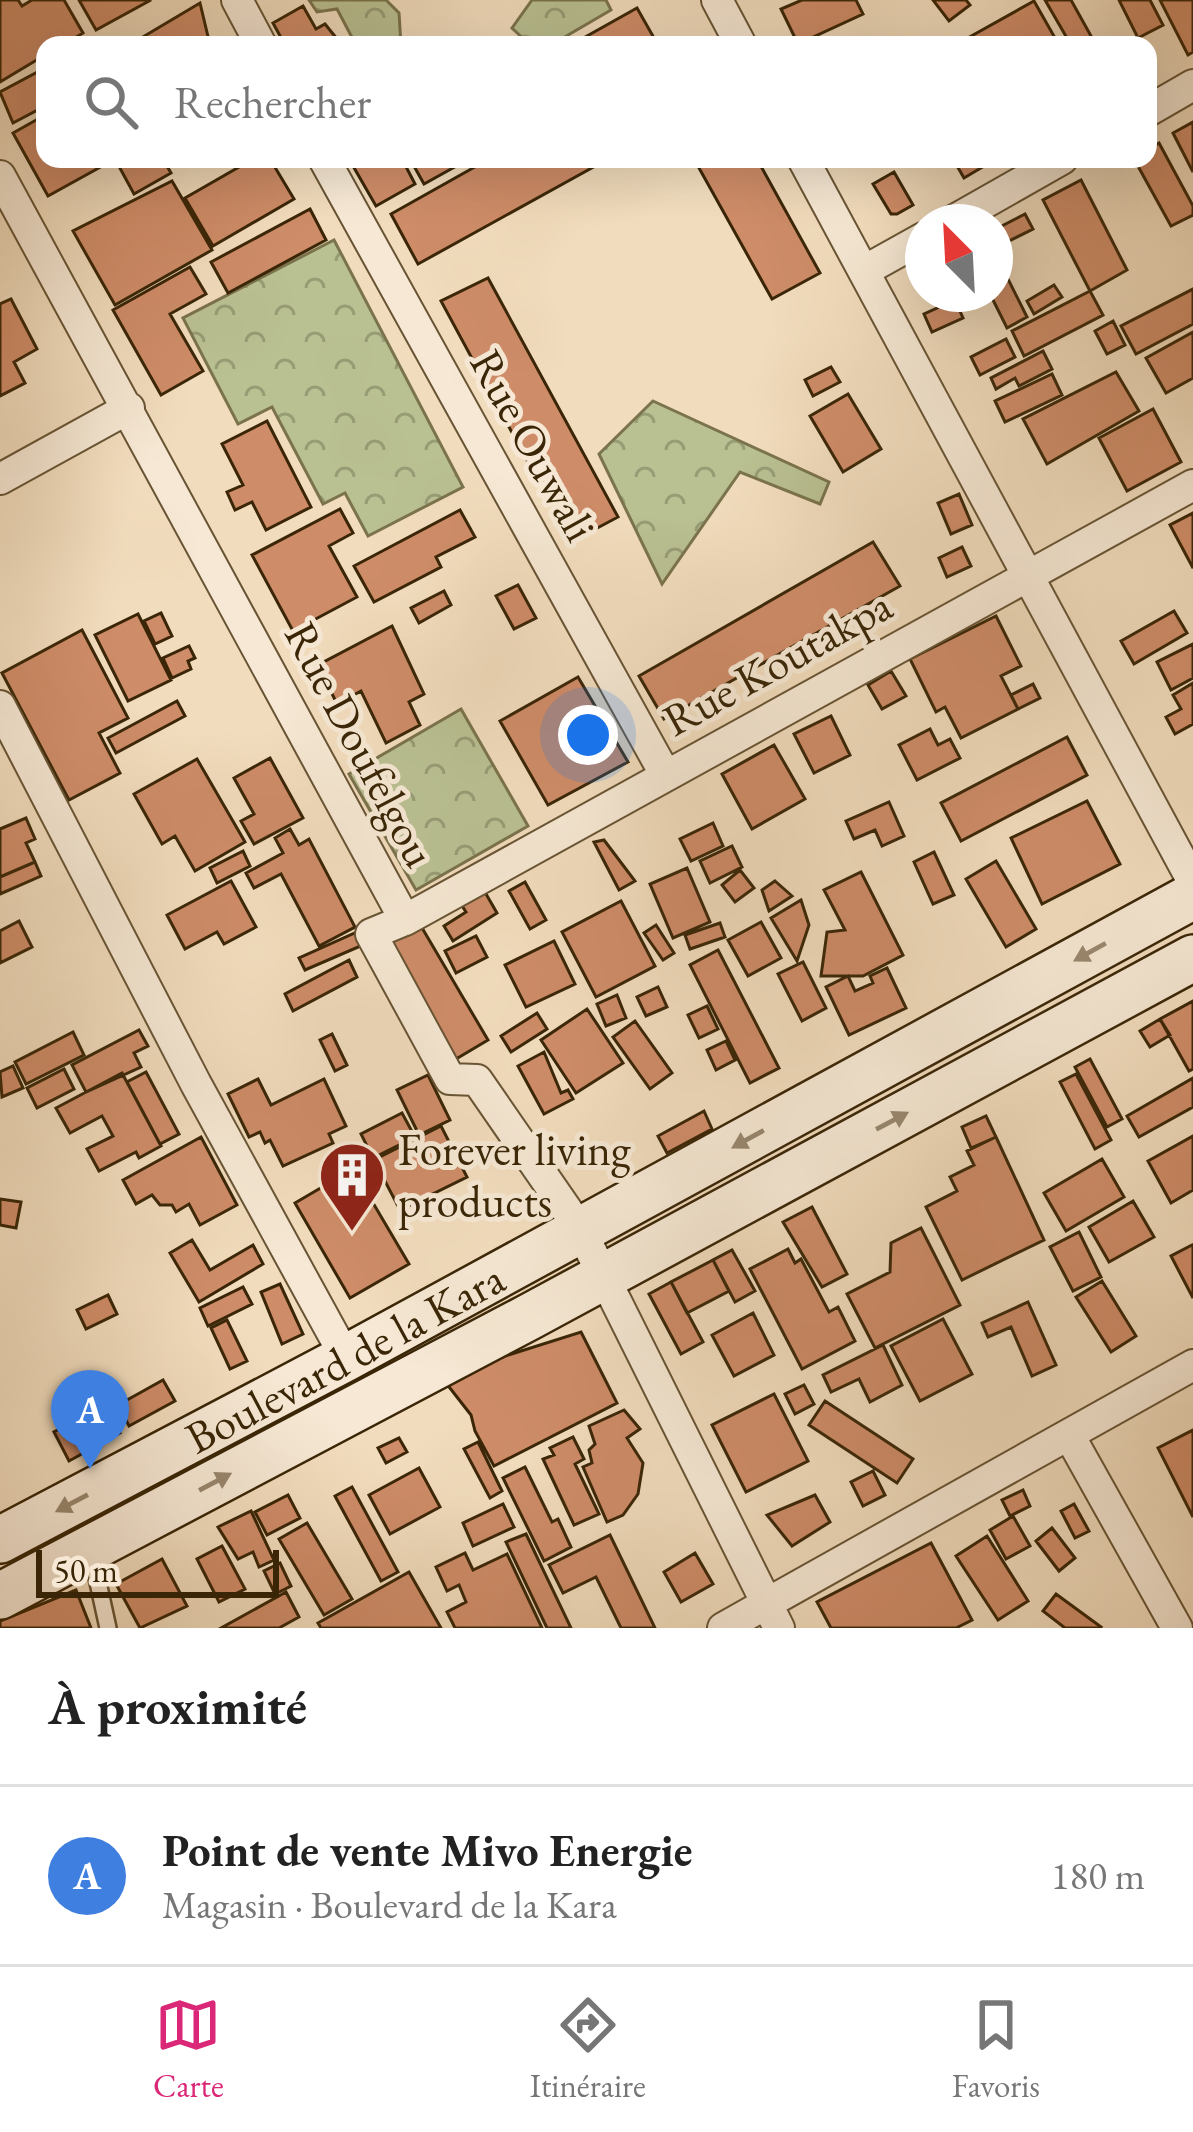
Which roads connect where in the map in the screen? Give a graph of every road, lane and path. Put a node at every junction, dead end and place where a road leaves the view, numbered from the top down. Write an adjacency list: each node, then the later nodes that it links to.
1 (237, 0): 3 (street)
2 (717, 0): 4 (street)
3 (257, 36)
4 (736, 36)
5 (1193, 85): 6 (street)
6 (1157, 105)
7 (329, 168): 19 (street, Rue Ouwali)
8 (808, 168): 13 (street)
9 (1046, 168): 11 (street)
10 (0, 176): 14 (street, Rue Doufelgou)
11 (983, 204)
12 (905, 248): 13 (street)
13 (864, 271): 17 (street)
14 (129, 408): 15 (street); 22 (street, Rue Doufelgou)
15 (0, 479)
16 (1193, 485): 17 (street, Rue Koutakpa)
17 (1029, 575): 19 (street, Rue Koutakpa); 20 (street)
18 (0, 706): 26 (street)
19 (665, 774): 22 (street, Rue Koutakpa)
20 (1193, 882)
21 (1193, 896): 24 (main road, Boulevard de la Kara, one-way to 24)
22 (405, 920): 24 (street, Rue Doufelgou)
23 (1193, 958): 25 (main road, Boulevard de la Kara, one-way to 23)
24 (580, 1228): 25 (street, Rue Doufelgou); 26 (main road, Boulevard de la Kara)
25 (605, 1275): 30 (main road, Boulevard de la Kara, one-way to 25); 32 (street, Rue Doufelgou)
26 (346, 1358): 29 (main road, Boulevard de la Kara, one-way to 29)
27 (1193, 1365): 28 (street)
28 (1069, 1435): 32 (street); 35 (street)
29 (0, 1540)
30 (91, 1548): 31 (main road, Boulevard de la Kara); 33 (lane)
31 (0, 1596)
32 (772, 1616): 34 (street)
33 (108, 1628)
34 (723, 1628)
35 (1178, 1628)

